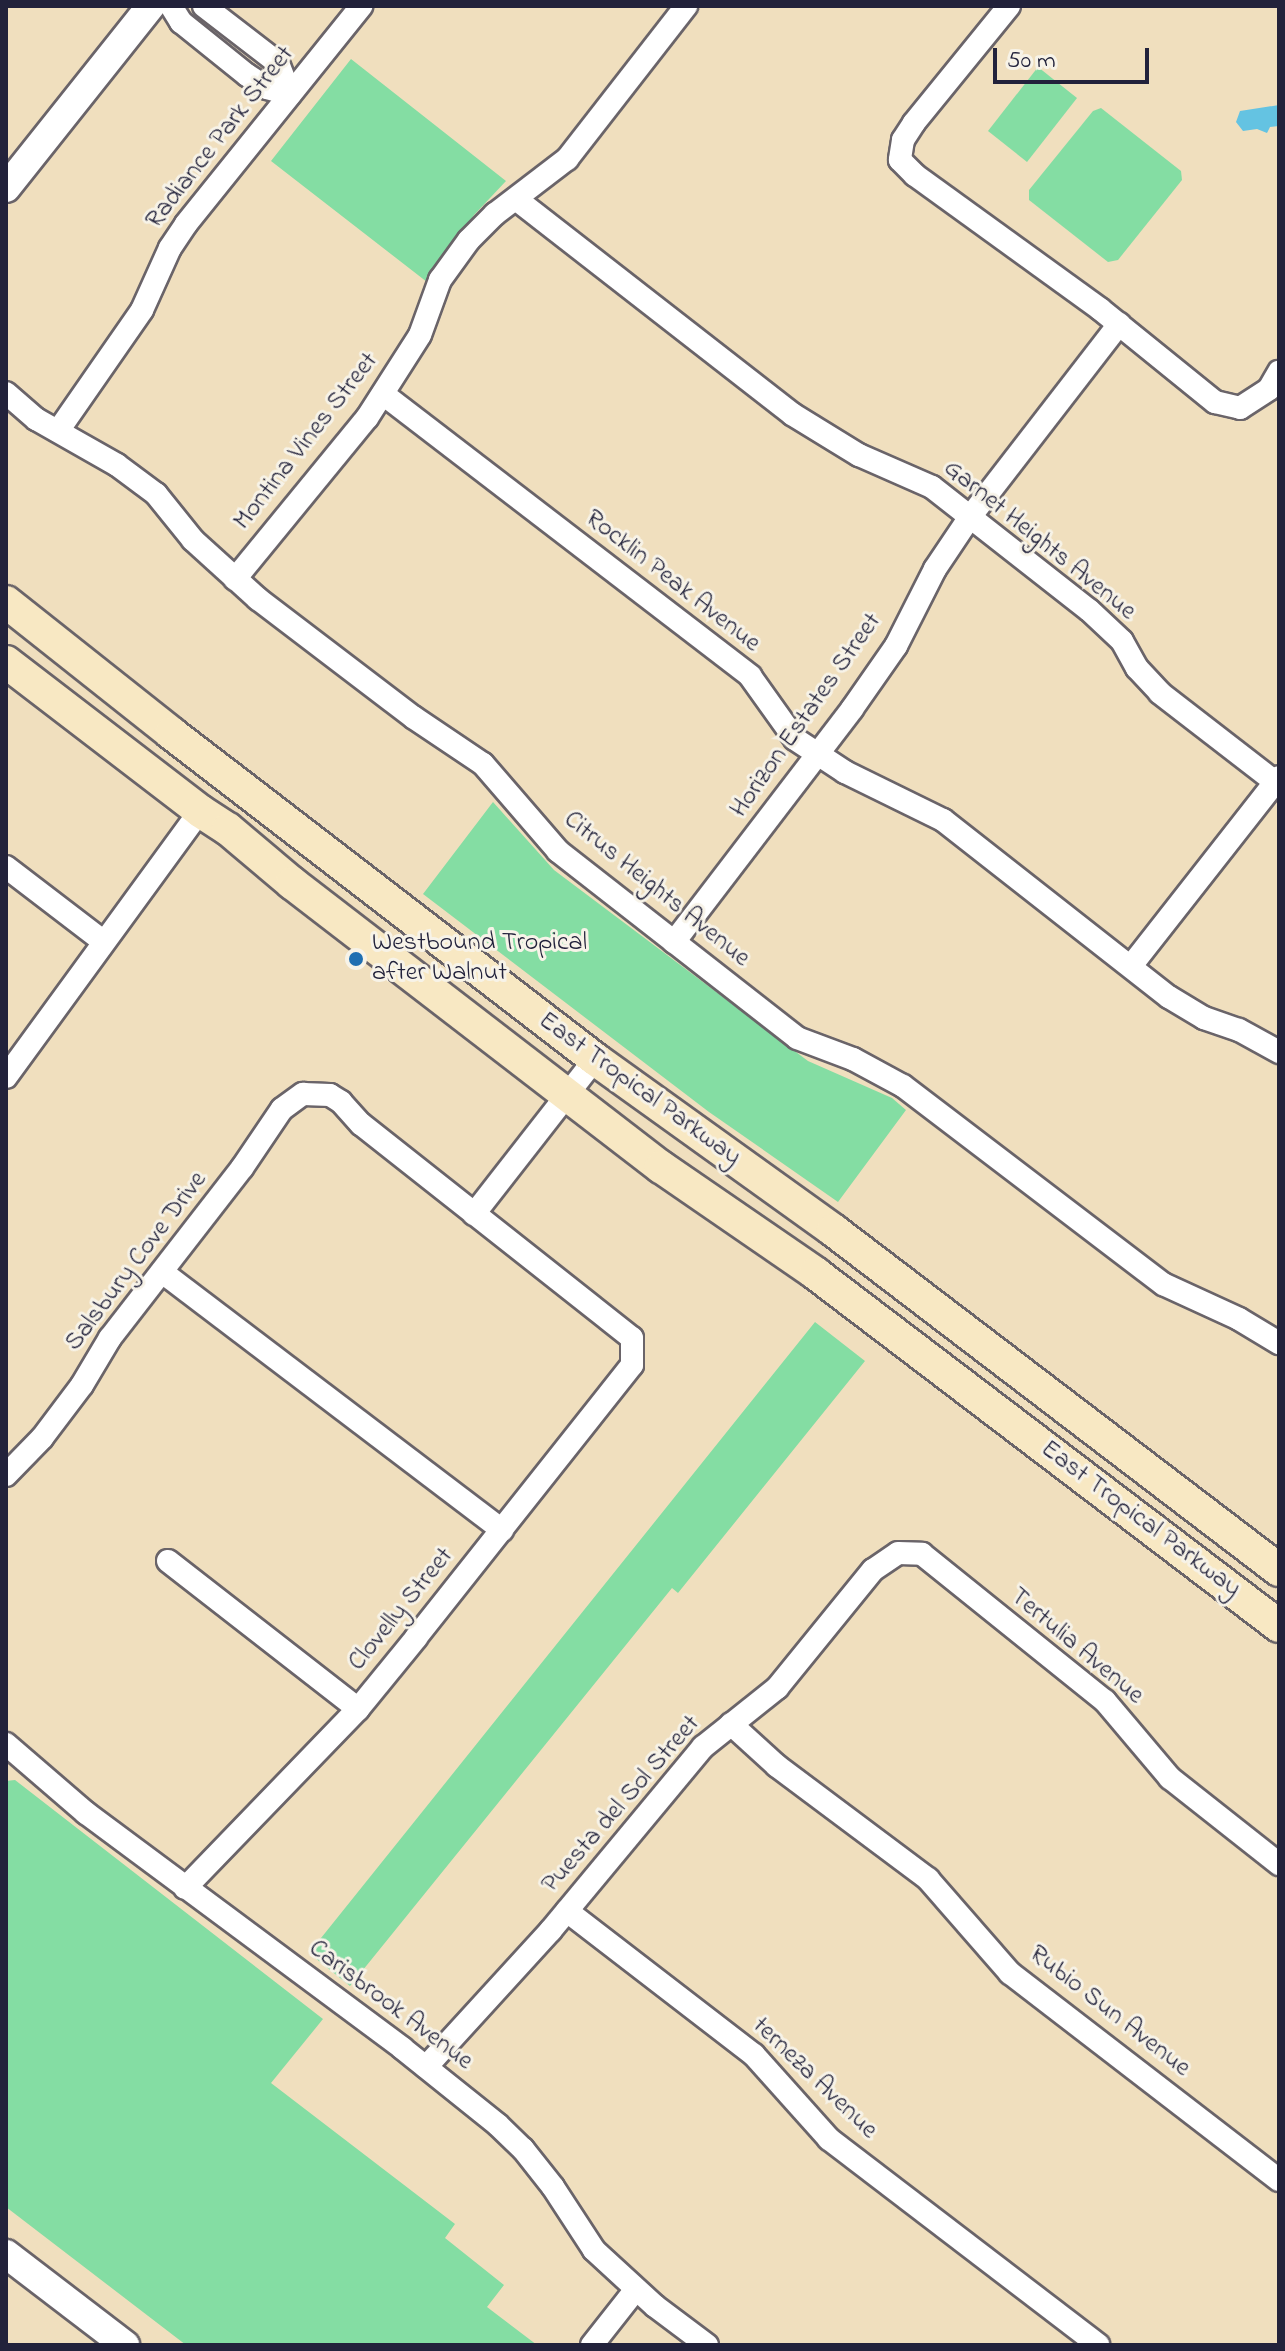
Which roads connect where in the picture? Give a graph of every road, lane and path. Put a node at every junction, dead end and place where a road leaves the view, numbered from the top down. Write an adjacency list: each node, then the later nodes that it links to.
1 (151, 6): 8 (street)
2 (171, 6): 7 (street)
3 (204, 6): 7 (street)
4 (361, 6): 7 (street, Radiance Park Street)
5 (686, 6): 9 (street, Montina Vines Street)
6 (999, 10): 10 (street)
7 (290, 94): 14 (street, Radiance Park Street)
8 (6, 188)
9 (516, 199): 13 (street, Montina Vines Street); 15 (street, Garnet Heights Avenue)
10 (1119, 324): 11 (street); 15 (street, Horizon Estates Street)
11 (1279, 372)
12 (6, 393): 14 (street, Citrus Heights Avenue)
13 (383, 394): 16 (street, Montina Vines Street); 19 (street, Rocklin Peak Avenue)
14 (58, 431): 16 (street, Citrus Heights Avenue)
15 (970, 517): 19 (street, Horizon Estates Street); 20 (street, Garnet Heights Avenue)
16 (235, 579): 24 (street, Citrus Heights Avenue)
17 (6, 602): 27 (main road, East Tropical Parkway)
18 (6, 662): 21 (main road, East Tropical Parkway)
19 (819, 755): 24 (street, Horizon Estates Street); 25 (street, Rocklin Peak Avenue)
20 (1277, 779): 25 (street)
21 (200, 811): 23 (street); 29 (main road, East Tropical Parkway)
22 (6, 867): 23 (street)
23 (104, 942): 28 (street)
24 (674, 942): 32 (street, Citrus Heights Avenue)
25 (1131, 966): 26 (street, Rocklin Peak Avenue)
26 (1279, 1052)
27 (595, 1059): 29 (street); 37 (main road, East Tropical Parkway)
28 (6, 1077)
29 (566, 1095): 30 (street); 38 (main road, East Tropical Parkway)
30 (474, 1214): 31 (street, Salsbury Cove Drive); 34 (street, Clovelly Street)
31 (162, 1272): 33 (street, Salsbury Cove Drive); 34 (street)
32 (1279, 1343)
33 (6, 1475)
34 (502, 1530): 39 (street, Clovelly Street)
35 (898, 1553): 40 (street, Puesta del Sol Street); 42 (street, Tertulia Avenue)
36 (168, 1561): 39 (street)
37 (1279, 1570)
38 (1279, 1626)
39 (358, 1709): 43 (street, Clovelly Street)
40 (731, 1724): 44 (street, Puesta del Sol Street); 46 (street, Rubio Sun Avenue)
41 (6, 1744): 43 (street, Carisbrook Avenue)
42 (1279, 1864)
43 (185, 1888): 45 (street, Carisbrook Avenue)
44 (567, 1911): 45 (street, Puesta del Sol Street); 52 (street, terneza Avenue)
45 (426, 2067): 48 (street, Carisbrook Avenue)
46 (1279, 2180)
47 (6, 2254): 49 (street)
48 (636, 2289): 50 (street); 51 (street, Carisbrook Avenue)
49 (125, 2345)
50 (592, 2345)
51 (707, 2345)
52 (1098, 2345)

